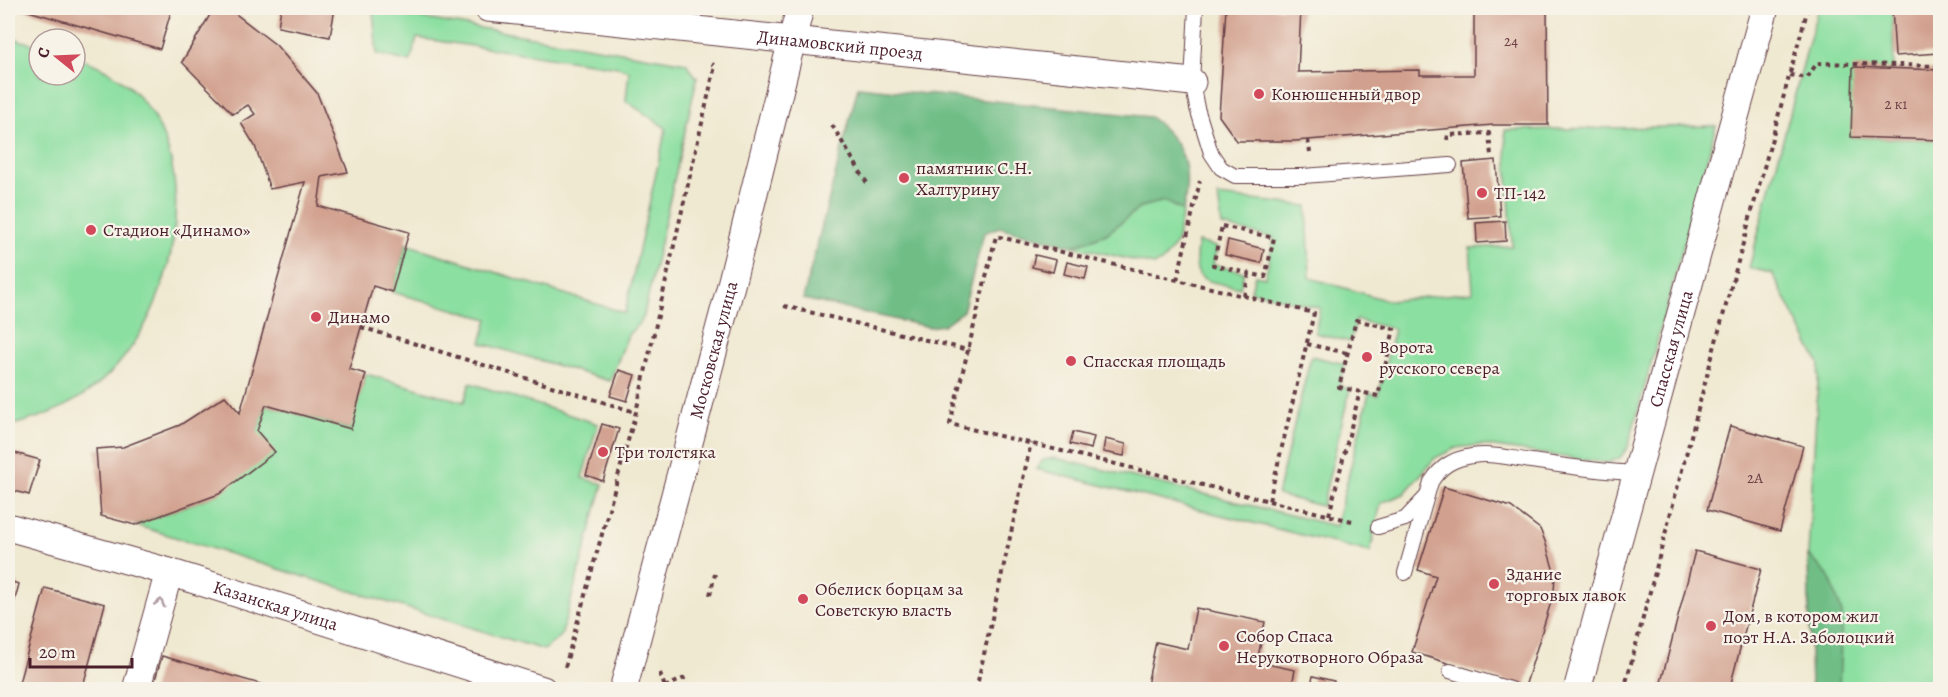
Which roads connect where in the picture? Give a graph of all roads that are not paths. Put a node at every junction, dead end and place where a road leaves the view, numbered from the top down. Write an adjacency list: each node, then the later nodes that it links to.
1 (488, 8): 5 (street, Динамовский проезд)
2 (801, 8): 6 (street, Московская улица)
3 (1196, 8): 7 (lane)
4 (1765, 8): 9 (street, Спасская улица)
5 (613, 13): 6 (street, Динамовский проезд)
6 (792, 39): 7 (street, Динамовский проезд); 18 (street, Московская улица)
7 (1192, 82): 8 (lane)
8 (1450, 165)
9 (1637, 473): 10 (lane); 20 (street, Спасская улица)
10 (1427, 497): 12 (lane); 14 (lane)
11 (8, 526): 13 (street, Казанская улица)
12 (1378, 527)
13 (169, 572): 16 (street, one-way to 13); 17 (street, Казанская улица)
14 (1405, 573)
15 (1450, 671): 19 (lane)
16 (136, 690)
17 (543, 690)
18 (623, 690)
19 (1513, 690)
20 (1577, 690)

